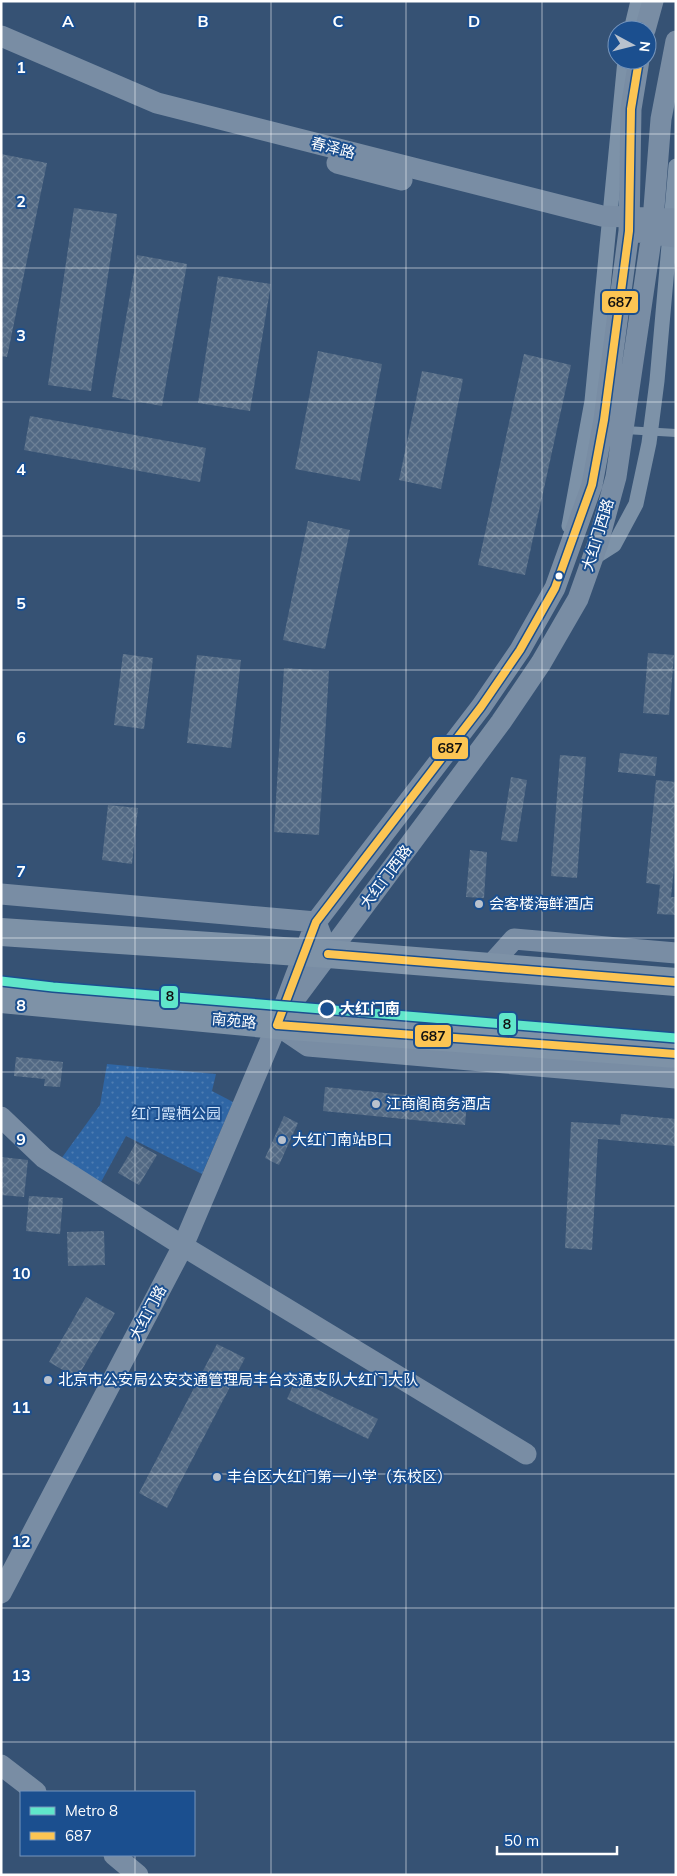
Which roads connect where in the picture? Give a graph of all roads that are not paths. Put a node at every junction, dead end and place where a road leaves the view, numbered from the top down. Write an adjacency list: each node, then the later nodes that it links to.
1 (638, 1): 3 (street)
2 (653, 1): 4 (street)
3 (639, 20)
4 (643, 20)
5 (1, 36): 10 (street, 春泽路)
6 (676, 41): 11 (street, 大红门西路)
7 (1, 50): 10 (street, 春泽路)
8 (632, 70): 10 (street, 大红门西路)
9 (676, 166): 11 (street)
10 (620, 223): 11 (street, 春泽路); 17 (street, 大红门西路)
11 (666, 227): 12 (street, 大红门西路); 13 (street)
12 (623, 430): 13 (lane); 15 (street, 大红门西路)
13 (650, 431): 14 (lane); 15 (street)
14 (676, 433)
15 (592, 559): 19 (street, 大红门西路)
16 (1, 894): 17 (street)
17 (316, 922): 19 (street)
18 (1, 932): 19 (highway)
19 (317, 953): 21 (highway); 26 (street, 大红门西路)
20 (676, 953): 21 (street)
21 (490, 967): 22 (highway)
22 (676, 982)
23 (1, 999): 24 (highway, 南苑路)
24 (28, 1002): 25 (street); 26 (highway, 南苑路)
25 (1, 1011)
26 (277, 1025): 27 (highway, 南苑路); 28 (street); 30 (street, 大红门路)
27 (676, 1054)
28 (676, 1078)
29 (1, 1118): 30 (street)
30 (184, 1246): 31 (street); 32 (street, 大红门路)
31 (526, 1454)
32 (1, 1594)
33 (1, 1765): 34 (street)
34 (35, 1791)
35 (115, 1856): 36 (street)
36 (138, 1875)

